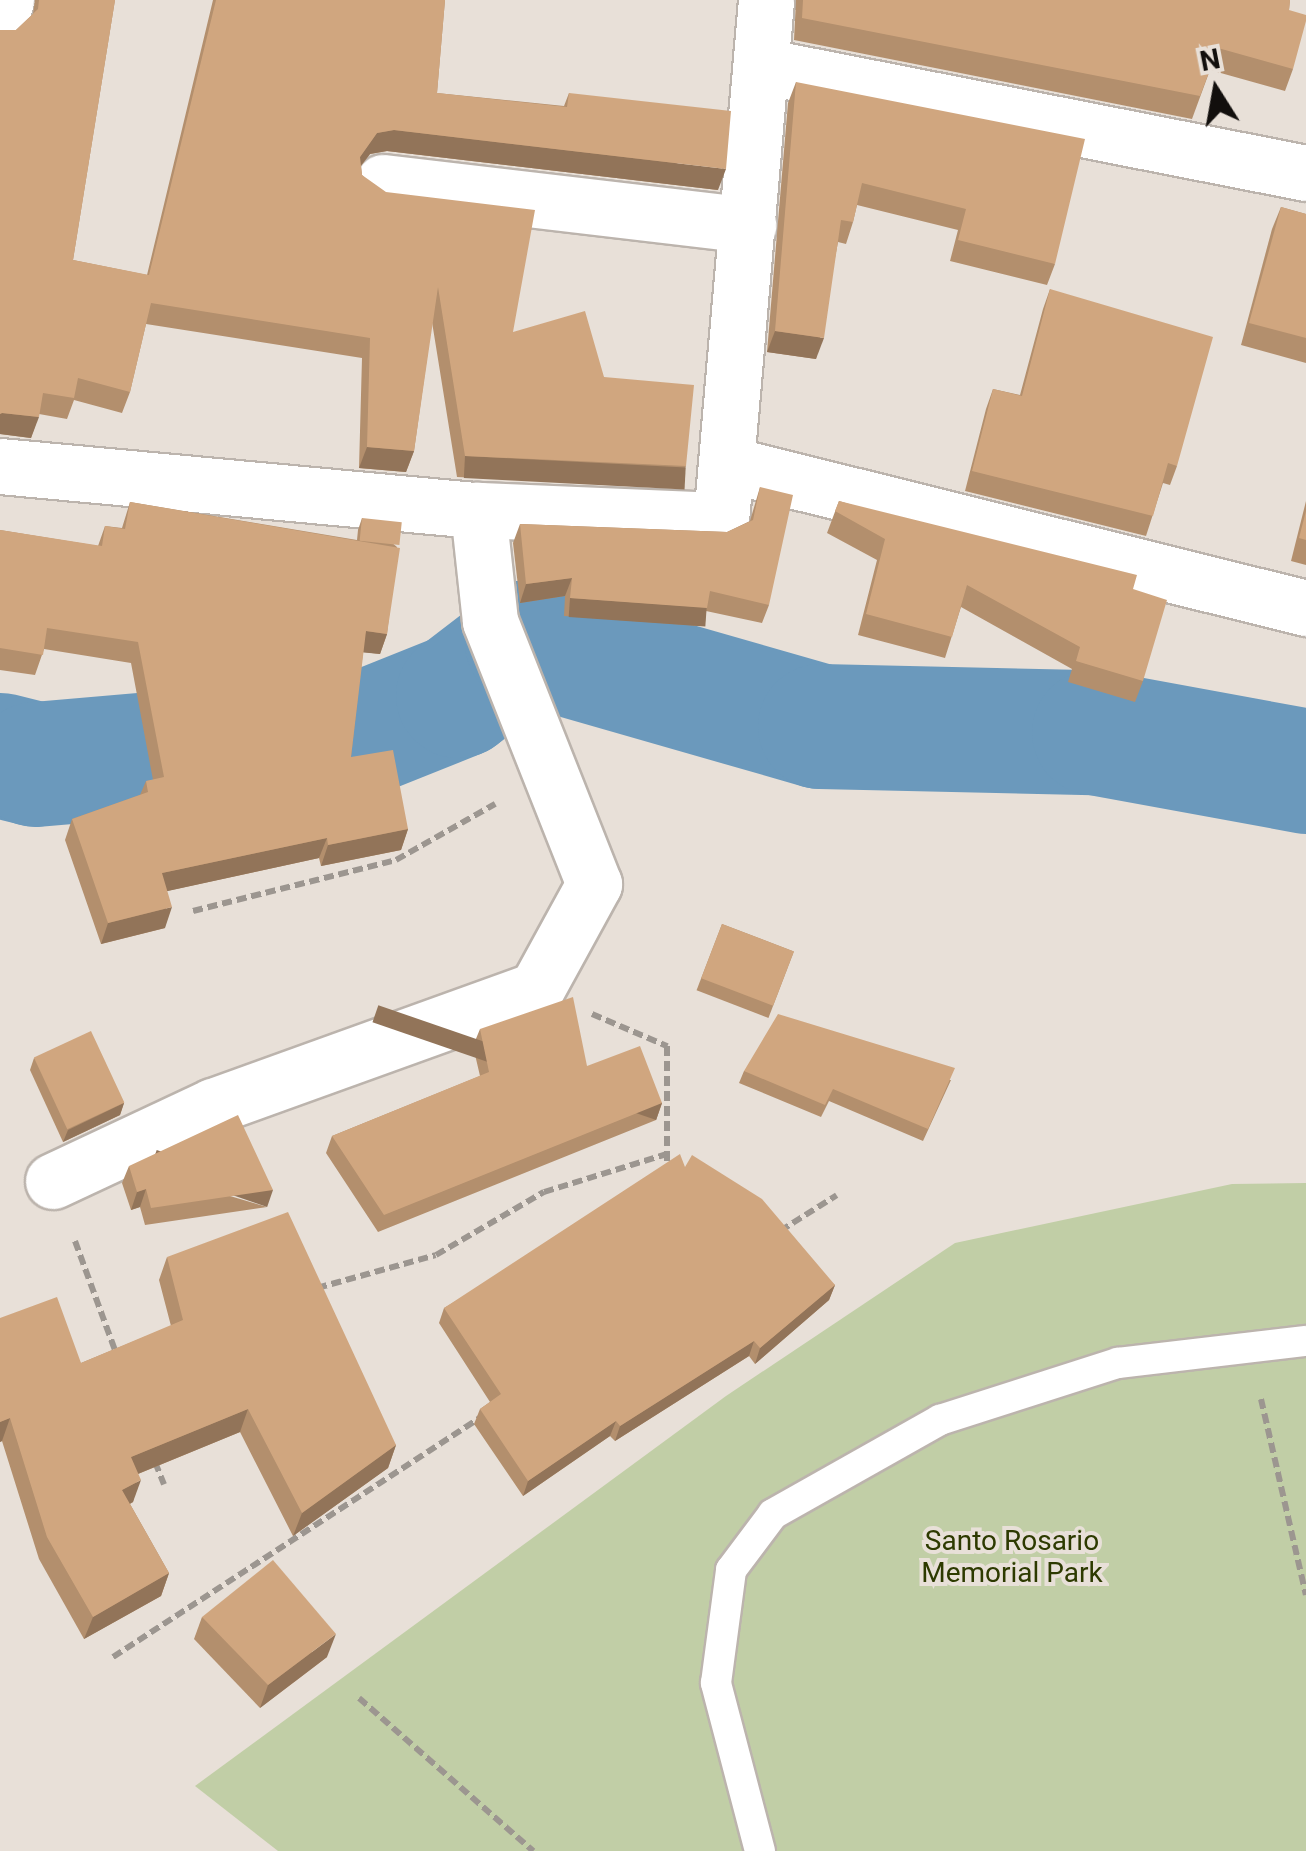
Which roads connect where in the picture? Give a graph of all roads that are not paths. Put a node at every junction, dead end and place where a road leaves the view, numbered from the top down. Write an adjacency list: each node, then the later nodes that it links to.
1 (6, 0): 3 (street)
2 (766, 0): 4 (street)
3 (0, 22)
4 (762, 66): 5 (street); 7 (street)
5 (1306, 172)
6 (382, 182): 7 (street)
7 (748, 225): 8 (street)
8 (727, 464): 10 (street); 11 (street)
9 (0, 466): 10 (street)
10 (478, 510): 12 (street)
11 (1306, 608)
12 (53, 1181)
13 (1306, 1341): 14 (lane)
14 (760, 1851)

